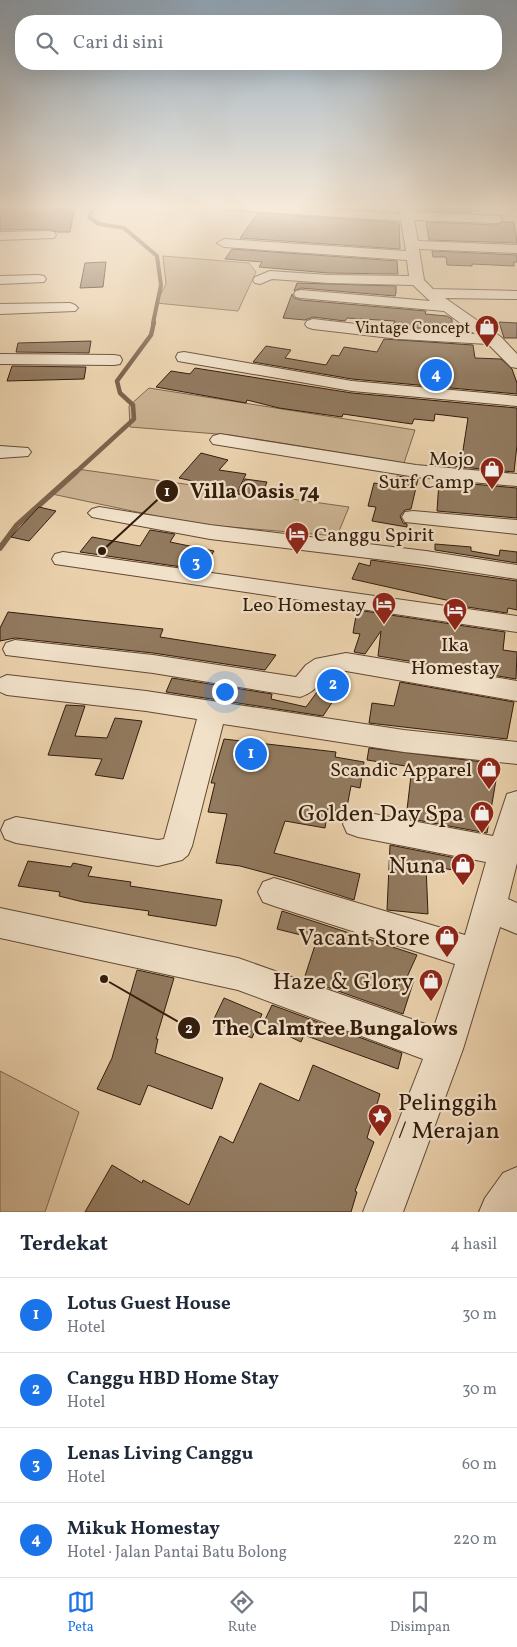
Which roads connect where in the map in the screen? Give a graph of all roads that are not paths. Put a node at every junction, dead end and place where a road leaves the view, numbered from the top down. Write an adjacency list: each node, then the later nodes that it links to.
1 (414, 262): 5 (street)
2 (39, 279): 3 (street)
3 (0, 280)
4 (260, 280): 5 (street)
5 (417, 281): 6 (street)
6 (430, 293): 8 (street); 9 (street)
7 (301, 294): 9 (street)
8 (517, 295)
9 (448, 307): 13 (street)
10 (70, 308): 11 (street)
11 (0, 309)
12 (313, 324): 13 (street)
13 (492, 340): 14 (street); 18 (street)
14 (517, 340)
15 (184, 357): 19 (street)
16 (0, 359): 17 (street)
17 (114, 360)
18 (517, 363)
19 (517, 401)
20 (220, 440): 23 (street)
21 (0, 452): 22 (street)
22 (21, 452)
23 (517, 480)
24 (100, 513): 28 (street)
25 (413, 517): 26 (street)
26 (517, 527)
27 (63, 559): 29 (street)
28 (517, 572)
29 (517, 624)
30 (15, 650): 32 (street)
31 (7, 685): 33 (street)
32 (517, 691)
33 (212, 712): 34 (street); 37 (street)
34 (517, 753)
35 (517, 803): 38 (street)
36 (358, 824): 38 (street)
37 (16, 830)
38 (506, 852): 40 (street)
39 (274, 892): 42 (street)
40 (504, 913): 42 (street)
41 (0, 923): 43 (street)
42 (475, 954): 43 (street)
43 (445, 1049): 45 (street)
44 (517, 1186): 46 (street)
45 (383, 1212)
46 (499, 1212)

